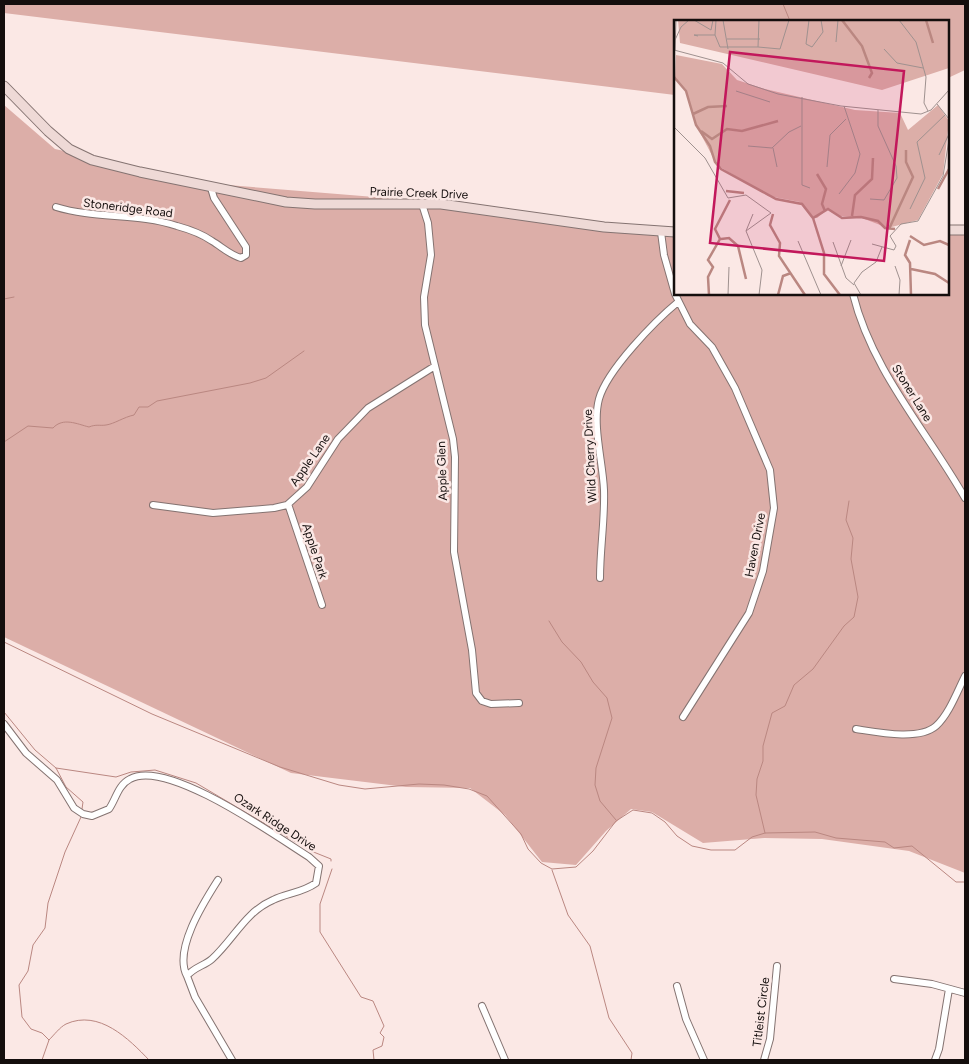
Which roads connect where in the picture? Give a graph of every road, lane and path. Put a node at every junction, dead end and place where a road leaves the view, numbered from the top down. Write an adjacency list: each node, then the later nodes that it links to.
1 (4, 86): 2 (main road, Prairie Creek Drive)
2 (211, 188): 3 (main road, Prairie Creek Drive); 4 (street, Stoneridge Road)
3 (422, 204): 7 (main road, Prairie Creek Drive); 13 (street, Apple Glen)
4 (56, 207)
5 (949, 230): 6 (main road)
6 (965, 230)
7 (661, 232): 8 (main road, Prairie Creek Drive); 9 (street, Haven Drive)
8 (674, 232)
9 (674, 290)
10 (675, 295): 12 (street, Haven Drive)
11 (852, 295): 14 (street, Stoner Lane)
12 (678, 302): 17 (street, Wild Cherry Drive); 21 (street, Haven Drive)
13 (435, 366): 15 (street, Apple Lane); 20 (street, Apple Glen)
14 (965, 498)
15 (288, 504): 16 (street, Apple Lane); 18 (street, Apple Park)
16 (153, 505)
17 (600, 578)
18 (322, 605)
19 (965, 676): 23 (street)
20 (520, 704)
21 (683, 717)
22 (4, 724): 26 (street, Ozark Ridge Drive)
23 (856, 728)
24 (218, 880): 26 (street)
25 (777, 966): 35 (street, Titleist Circle)
26 (187, 976): 32 (street)
27 (894, 978): 29 (street)
28 (678, 986): 34 (street)
29 (949, 989): 30 (street); 36 (street)
30 (965, 993)
31 (482, 1006): 33 (street)
32 (232, 1060)
33 (505, 1060)
34 (704, 1060)
35 (764, 1060)
36 (935, 1060)

